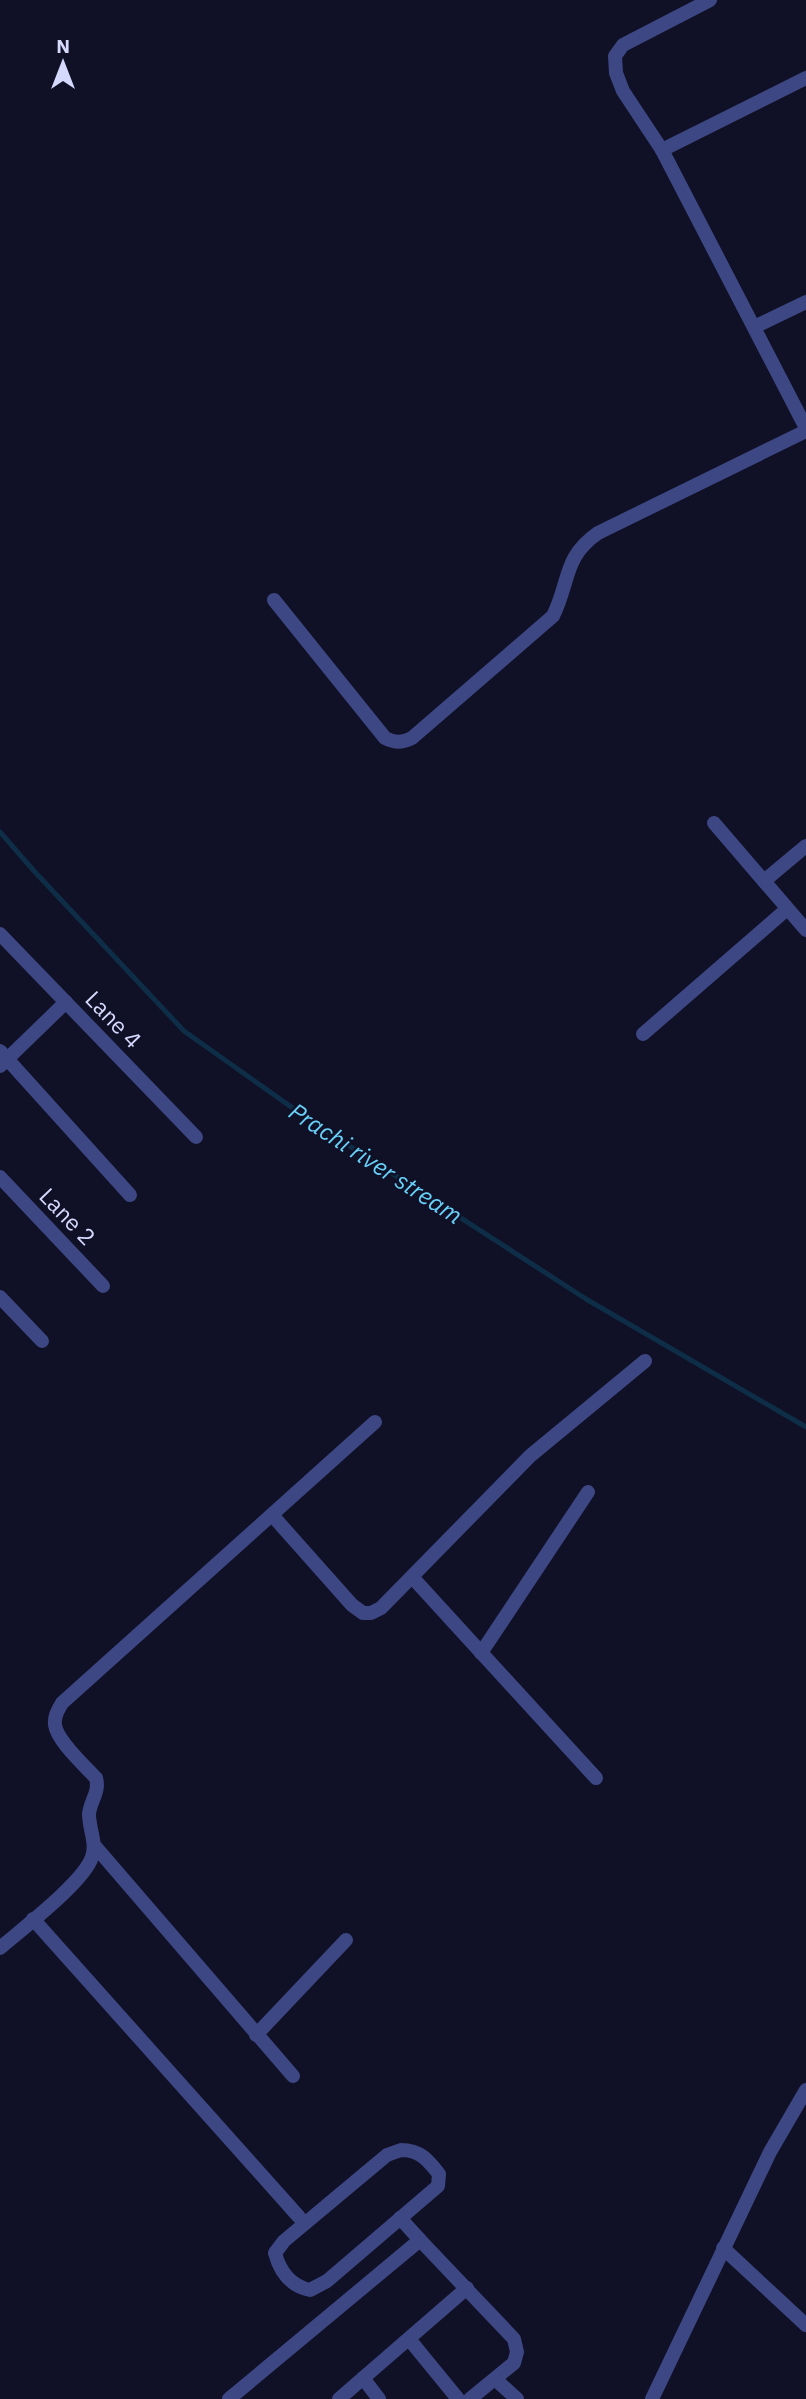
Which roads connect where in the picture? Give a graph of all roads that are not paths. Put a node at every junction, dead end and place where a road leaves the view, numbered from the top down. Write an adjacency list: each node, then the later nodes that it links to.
1 (710, 0): 3 (street)
2 (806, 78): 3 (street)
3 (662, 150): 5 (street)
4 (806, 302): 5 (street)
5 (754, 327): 6 (street)
6 (806, 430): 7 (street)
7 (274, 600)
8 (714, 823): 10 (street)
9 (806, 846): 10 (street)
10 (764, 881): 11 (street)
11 (788, 909): 12 (street); 15 (street)
12 (806, 930)
13 (0, 934): 14 (street, Lane 4)
14 (66, 1002): 16 (street); 17 (street, Lane 4)
15 (643, 1034)
16 (2, 1058): 19 (street)
17 (196, 1136)
18 (0, 1178): 20 (street, Lane 2)
19 (130, 1195)
20 (103, 1286)
21 (0, 1297): 22 (street)
22 (42, 1341)
23 (645, 1361): 27 (street)
24 (375, 1422): 26 (street)
25 (588, 1492): 28 (street)
26 (272, 1515): 27 (street); 30 (street)
27 (412, 1578): 28 (street)
28 (481, 1653): 29 (street)
29 (596, 1779)
30 (94, 1844): 31 (street); 34 (street)
31 (33, 1919): 33 (street); 37 (street)
32 (346, 1940): 34 (street)
33 (0, 1948)
34 (256, 2035): 35 (street)
35 (293, 2076)
36 (806, 2090): 40 (street)
37 (299, 2217)
38 (400, 2218): 38 (street); 39 (street)
39 (420, 2240): 41 (street); 46 (street)
40 (723, 2248): 42 (street); 52 (street)
41 (467, 2288): 43 (street); 45 (street)
42 (806, 2325)
43 (408, 2339): 44 (street); 49 (street)
44 (363, 2378): 47 (street); 48 (street)
45 (495, 2378): 50 (street); 51 (street)
46 (229, 2399)
47 (339, 2399)
48 (379, 2399)
49 (458, 2399)
50 (470, 2399)
51 (517, 2399)
52 (652, 2399)

